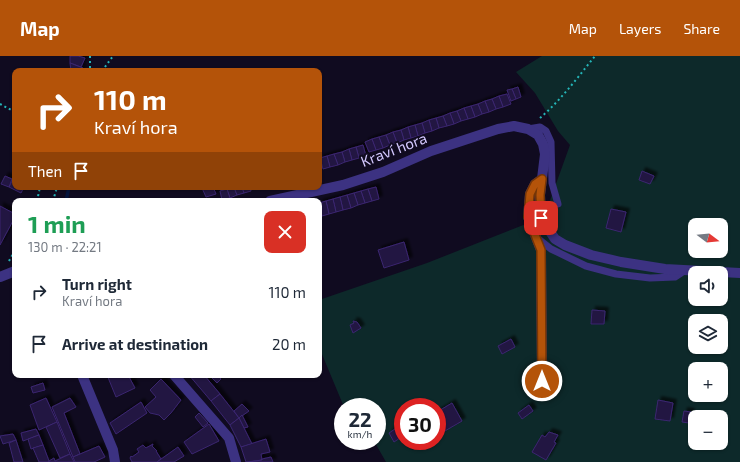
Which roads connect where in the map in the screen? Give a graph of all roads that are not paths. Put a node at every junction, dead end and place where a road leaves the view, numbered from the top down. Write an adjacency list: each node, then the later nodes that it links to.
1 (528, 129): 2 (street); 3 (street, Kraví hora); 6 (lane)
2 (542, 179): 7 (street); 8 (street)
3 (322, 189)
4 (318, 190): 5 (street, Kraví hora)
5 (283, 198)
6 (558, 204)
7 (535, 235): 8 (lane); 14 (street)
8 (684, 271): 10 (street)
9 (12, 272): 11 (street)
10 (740, 273)
11 (0, 277)
12 (83, 378): 16 (street)
13 (177, 378): 15 (street)
14 (542, 381)
15 (233, 461)
16 (115, 462)

